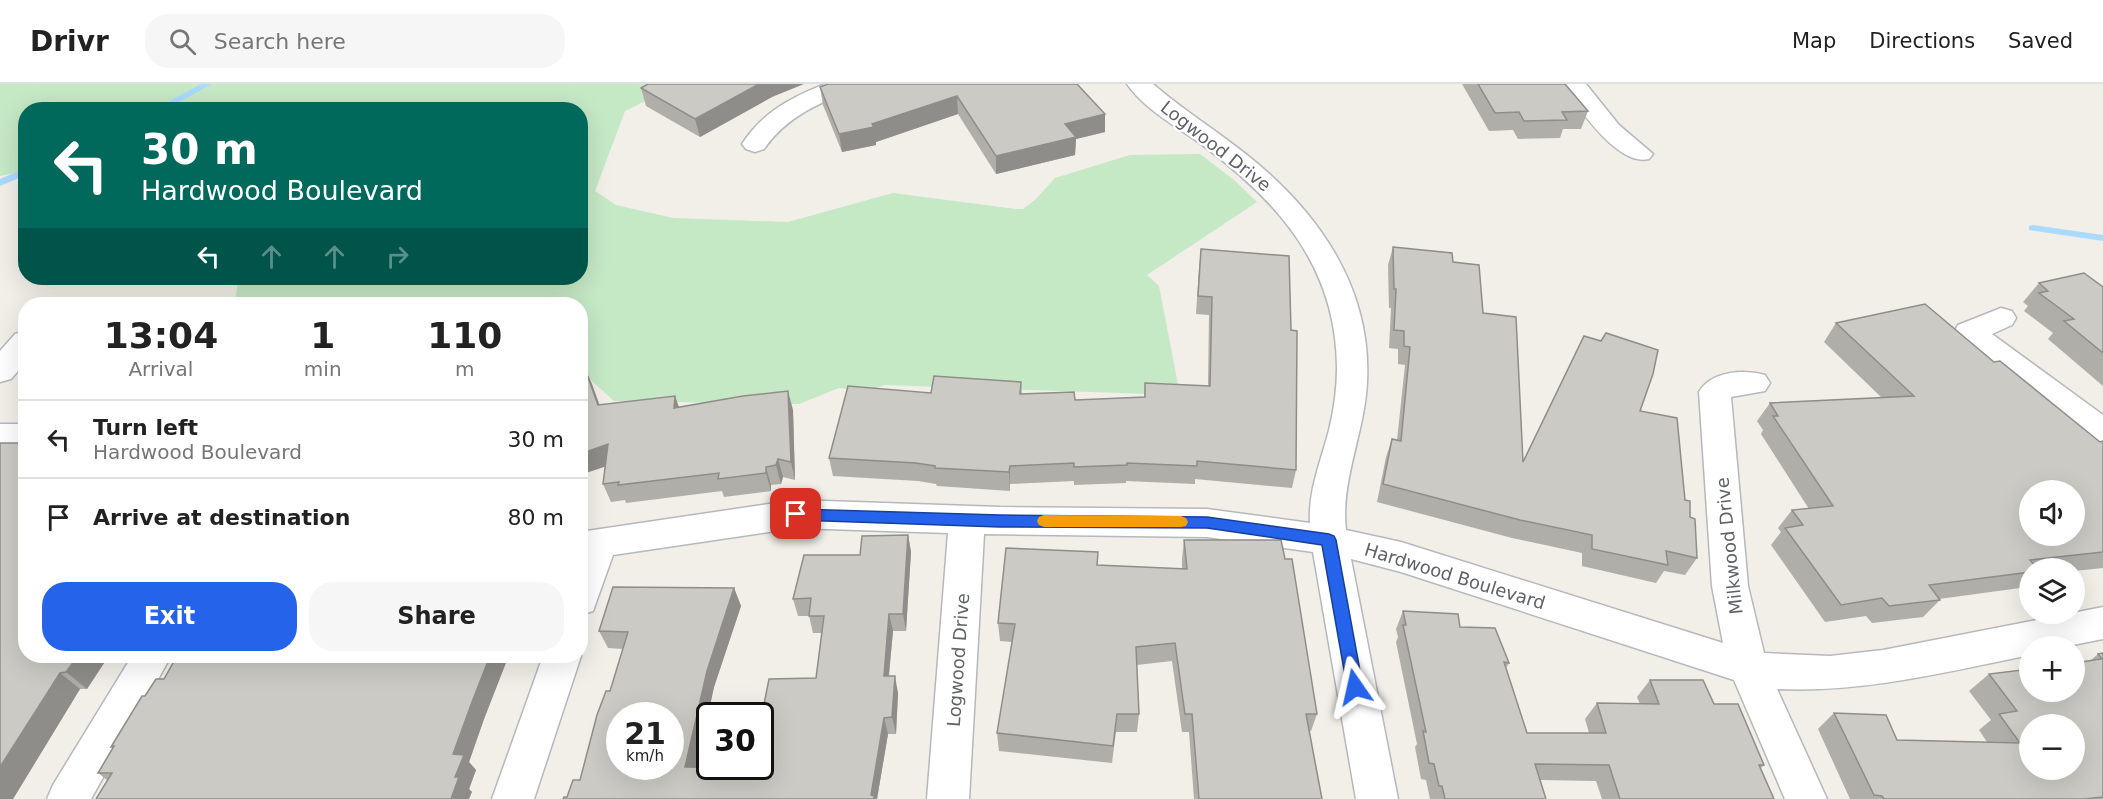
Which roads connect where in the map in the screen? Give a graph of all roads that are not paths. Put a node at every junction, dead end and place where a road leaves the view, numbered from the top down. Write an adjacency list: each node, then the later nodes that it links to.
1 (847, 84): 4 (street)
2 (1139, 84): 14 (street, Logwood Drive)
3 (1574, 84): 5 (street)
4 (755, 144)
5 (1640, 154)
6 (2001, 318): 10 (street)
7 (18, 350): 8 (street)
8 (0, 371)
9 (1754, 383): 19 (street, Milkwood Drive)
10 (2103, 432)
11 (0, 436): 12 (street)
12 (18, 436)
13 (967, 520): 14 (street, Hardwood Boulevard); 15 (street, Hardwood Boulevard); 22 (street, Logwood Drive)
14 (1329, 540): 19 (street, Hardwood Boulevard); 23 (street, Logwood Drive)
15 (590, 545)
16 (2103, 623): 19 (street, Hardwood Boulevard)
17 (148, 663): 20 (street)
18 (560, 663): 21 (street)
19 (1749, 668): 24 (street, Milkwood Drive)
20 (68, 799)
21 (513, 799)
22 (948, 799)
23 (1377, 799)
24 (1806, 799)

